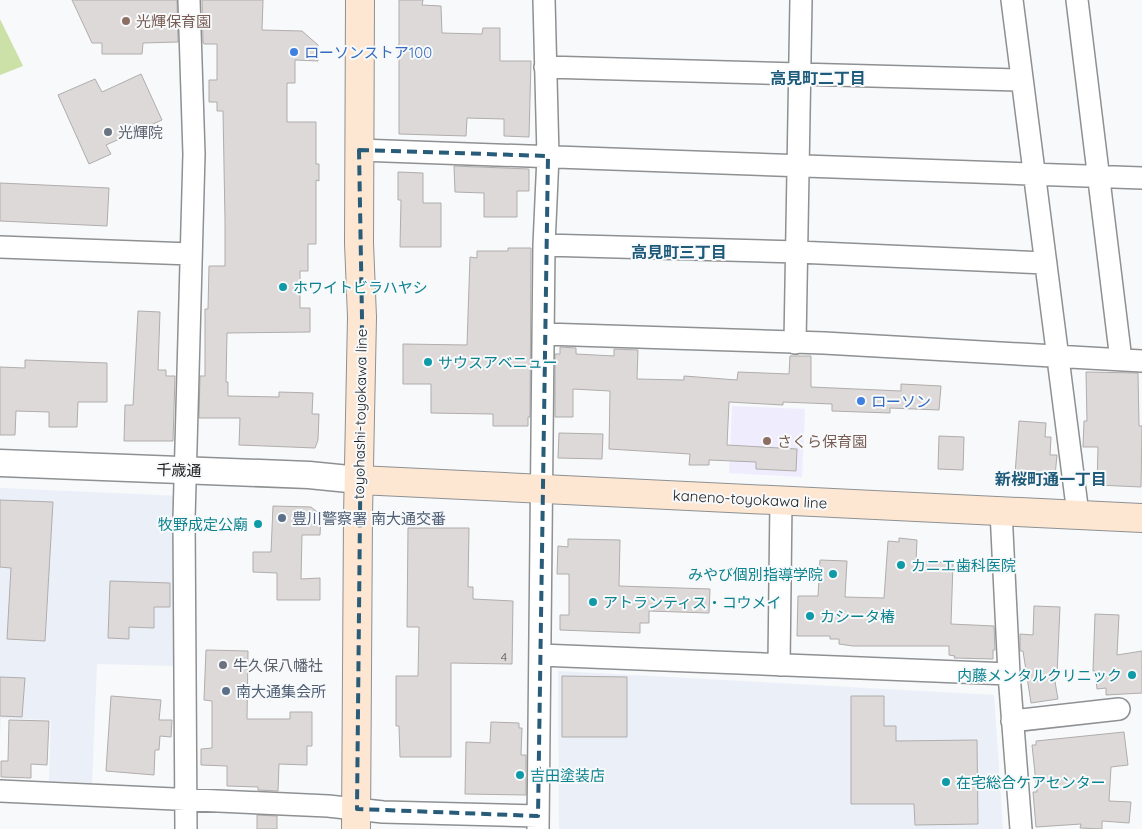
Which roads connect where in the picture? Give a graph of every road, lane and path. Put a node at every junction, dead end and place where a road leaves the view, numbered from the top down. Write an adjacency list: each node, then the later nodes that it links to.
1 (189, 0): 19 (street)
2 (360, 0): 10 (main road, toyohashi-toyokawa line)
3 (544, 0): 7 (street)
4 (801, 0): 8 (street)
5 (1012, 0): 9 (street)
6 (1077, 0): 14 (street)
7 (545, 67): 8 (street); 11 (street)
8 (800, 75): 9 (street); 12 (street)
9 (1022, 80): 13 (street)
10 (359, 150): 11 (street); 27 (main road, toyohashi-toyokawa line)
11 (548, 156): 12 (street); 16 (street)
12 (799, 164): 13 (street); 18 (street)
13 (1035, 173): 14 (street); 20 (street)
14 (1098, 175): 15 (street); 24 (street)
15 (1142, 178)
16 (544, 245): 18 (street); 21 (street)
17 (0, 247): 19 (street)
18 (797, 252): 20 (street); 22 (street)
19 (191, 254): 26 (street)
20 (1046, 263): 23 (street)
21 (544, 334): 22 (street); 28 (street)
22 (795, 343): 23 (street)
23 (1058, 357): 24 (street); 31 (street)
24 (1132, 360)
25 (0, 463): 26 (street, 千歳通)
26 (185, 471): 27 (street, 千歳通); 39 (street)
27 (359, 480): 28 (main road, kaneno-toyokawa line); 40 (main road, toyohashi-toyokawa line)
28 (542, 490): 29 (main road, kaneno-toyokawa line); 33 (street)
29 (781, 501): 30 (main road, kaneno-toyokawa line); 34 (street)
30 (1001, 511): 31 (main road, kaneno-toyokawa line); 35 (street)
31 (1078, 514): 32 (main road, kaneno-toyokawa line)
32 (1142, 518)
33 (540, 655): 34 (street); 41 (street)
34 (779, 665): 35 (street)
35 (1009, 674): 37 (street)
36 (1119, 709): 37 (street)
37 (1012, 721): 43 (street)
38 (0, 791): 39 (street)
39 (186, 799): 40 (street); 42 (street)
40 (356, 819): 41 (street)
41 (538, 822)
42 (186, 829)
43 (1021, 829)

